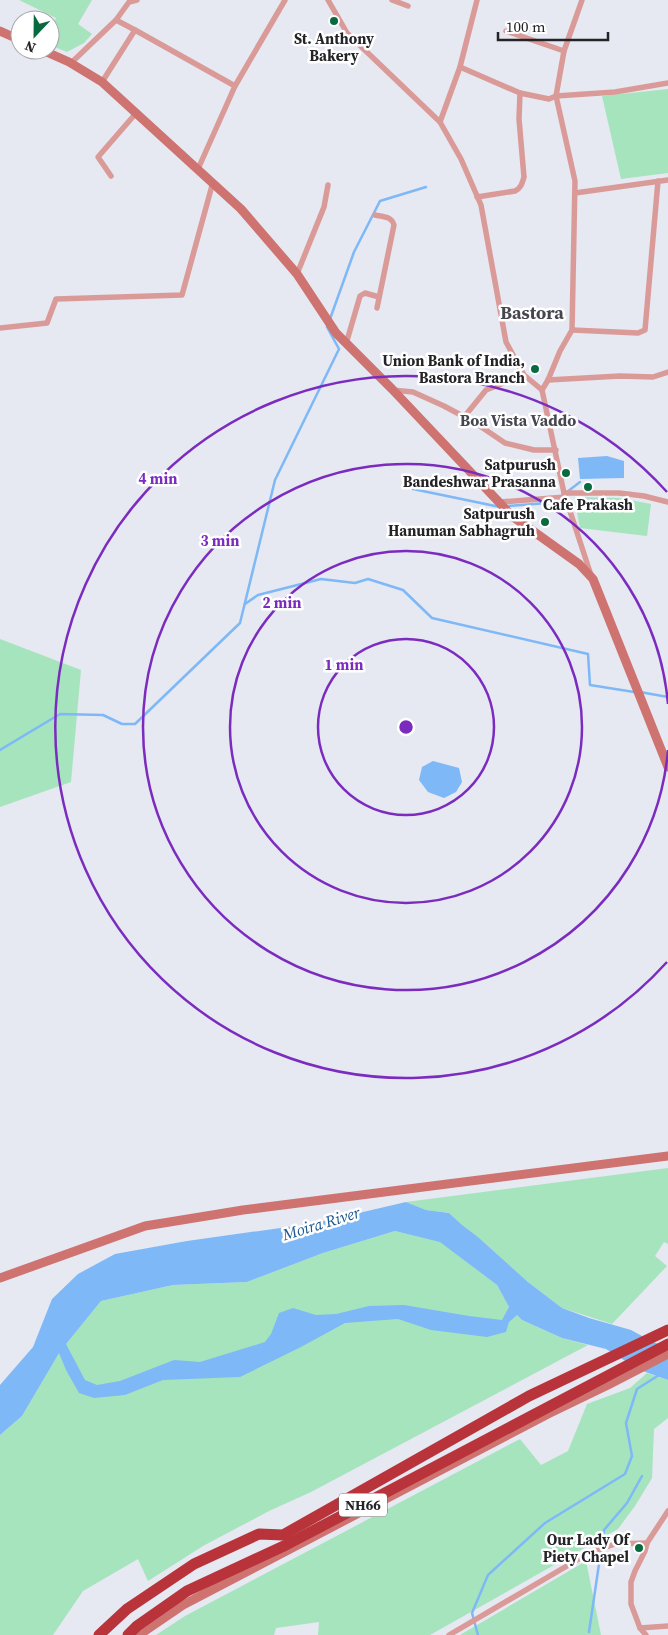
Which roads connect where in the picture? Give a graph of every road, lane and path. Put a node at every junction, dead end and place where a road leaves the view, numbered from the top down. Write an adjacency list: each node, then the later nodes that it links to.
1 (137, 0): 8 (street)
2 (285, 0): 17 (street)
3 (328, 0): 21 (street)
4 (392, 0): 7 (street)
5 (477, 0): 14 (street)
6 (582, 0): 11 (street)
7 (408, 6)
8 (116, 20): 9 (street); 13 (street)
9 (135, 30): 15 (street); 17 (street)
10 (506, 31): 11 (street)
11 (564, 51): 19 (street)
12 (60, 58): 13 (street)
13 (71, 63): 15 (street)
14 (460, 67): 18 (street); 21 (street)
15 (102, 82): 20 (street)
16 (668, 83): 19 (street)
17 (235, 86): 22 (street)
18 (520, 92): 19 (street); 29 (street)
19 (556, 96): 28 (street)
20 (137, 112): 22 (street); 23 (street)
21 (440, 122): 29 (street)
22 (198, 168): 25 (street)
23 (111, 176)
24 (668, 180): 26 (street)
25 (213, 182): 31 (street); 34 (street)
26 (658, 182): 28 (street); 35 (street)
27 (328, 185): 31 (street)
28 (575, 193): 35 (street)
29 (477, 197): 38 (street)
30 (375, 215): 32 (street)
31 (296, 274): 36 (street)
32 (379, 297): 33 (street); 36 (street)
33 (376, 308)
34 (0, 328)
35 (572, 330): 39 (street)
36 (346, 344): 40 (street)
37 (668, 372): 39 (street)
38 (524, 375): 41 (street); 42 (street)
39 (548, 380): 41 (street)
40 (392, 390): 42 (street); 46 (street)
41 (542, 390): 43 (street)
42 (464, 417): 43 (street)
43 (556, 450): 44 (street)
44 (566, 494): 45 (street); 46 (street); 47 (street)
45 (668, 502)
46 (502, 505): 47 (street)
47 (593, 579): 48 (street)
48 (668, 767)
49 (668, 1156): 50 (street)
50 (0, 1278)
51 (668, 1326): 52 (street)
52 (659, 1334): 59 (highway, NH66)
53 (667, 1347): 54 (highway, NH66)
54 (605, 1382): 60 (highway, NH66); 61 (street)
55 (668, 1511): 56 (street)
56 (647, 1542): 58 (street); 62 (street)
57 (668, 1626): 58 (street)
58 (640, 1628): 63 (street)
59 (99, 1635)
60 (128, 1635)
61 (138, 1635)
62 (449, 1635)
63 (646, 1635)

